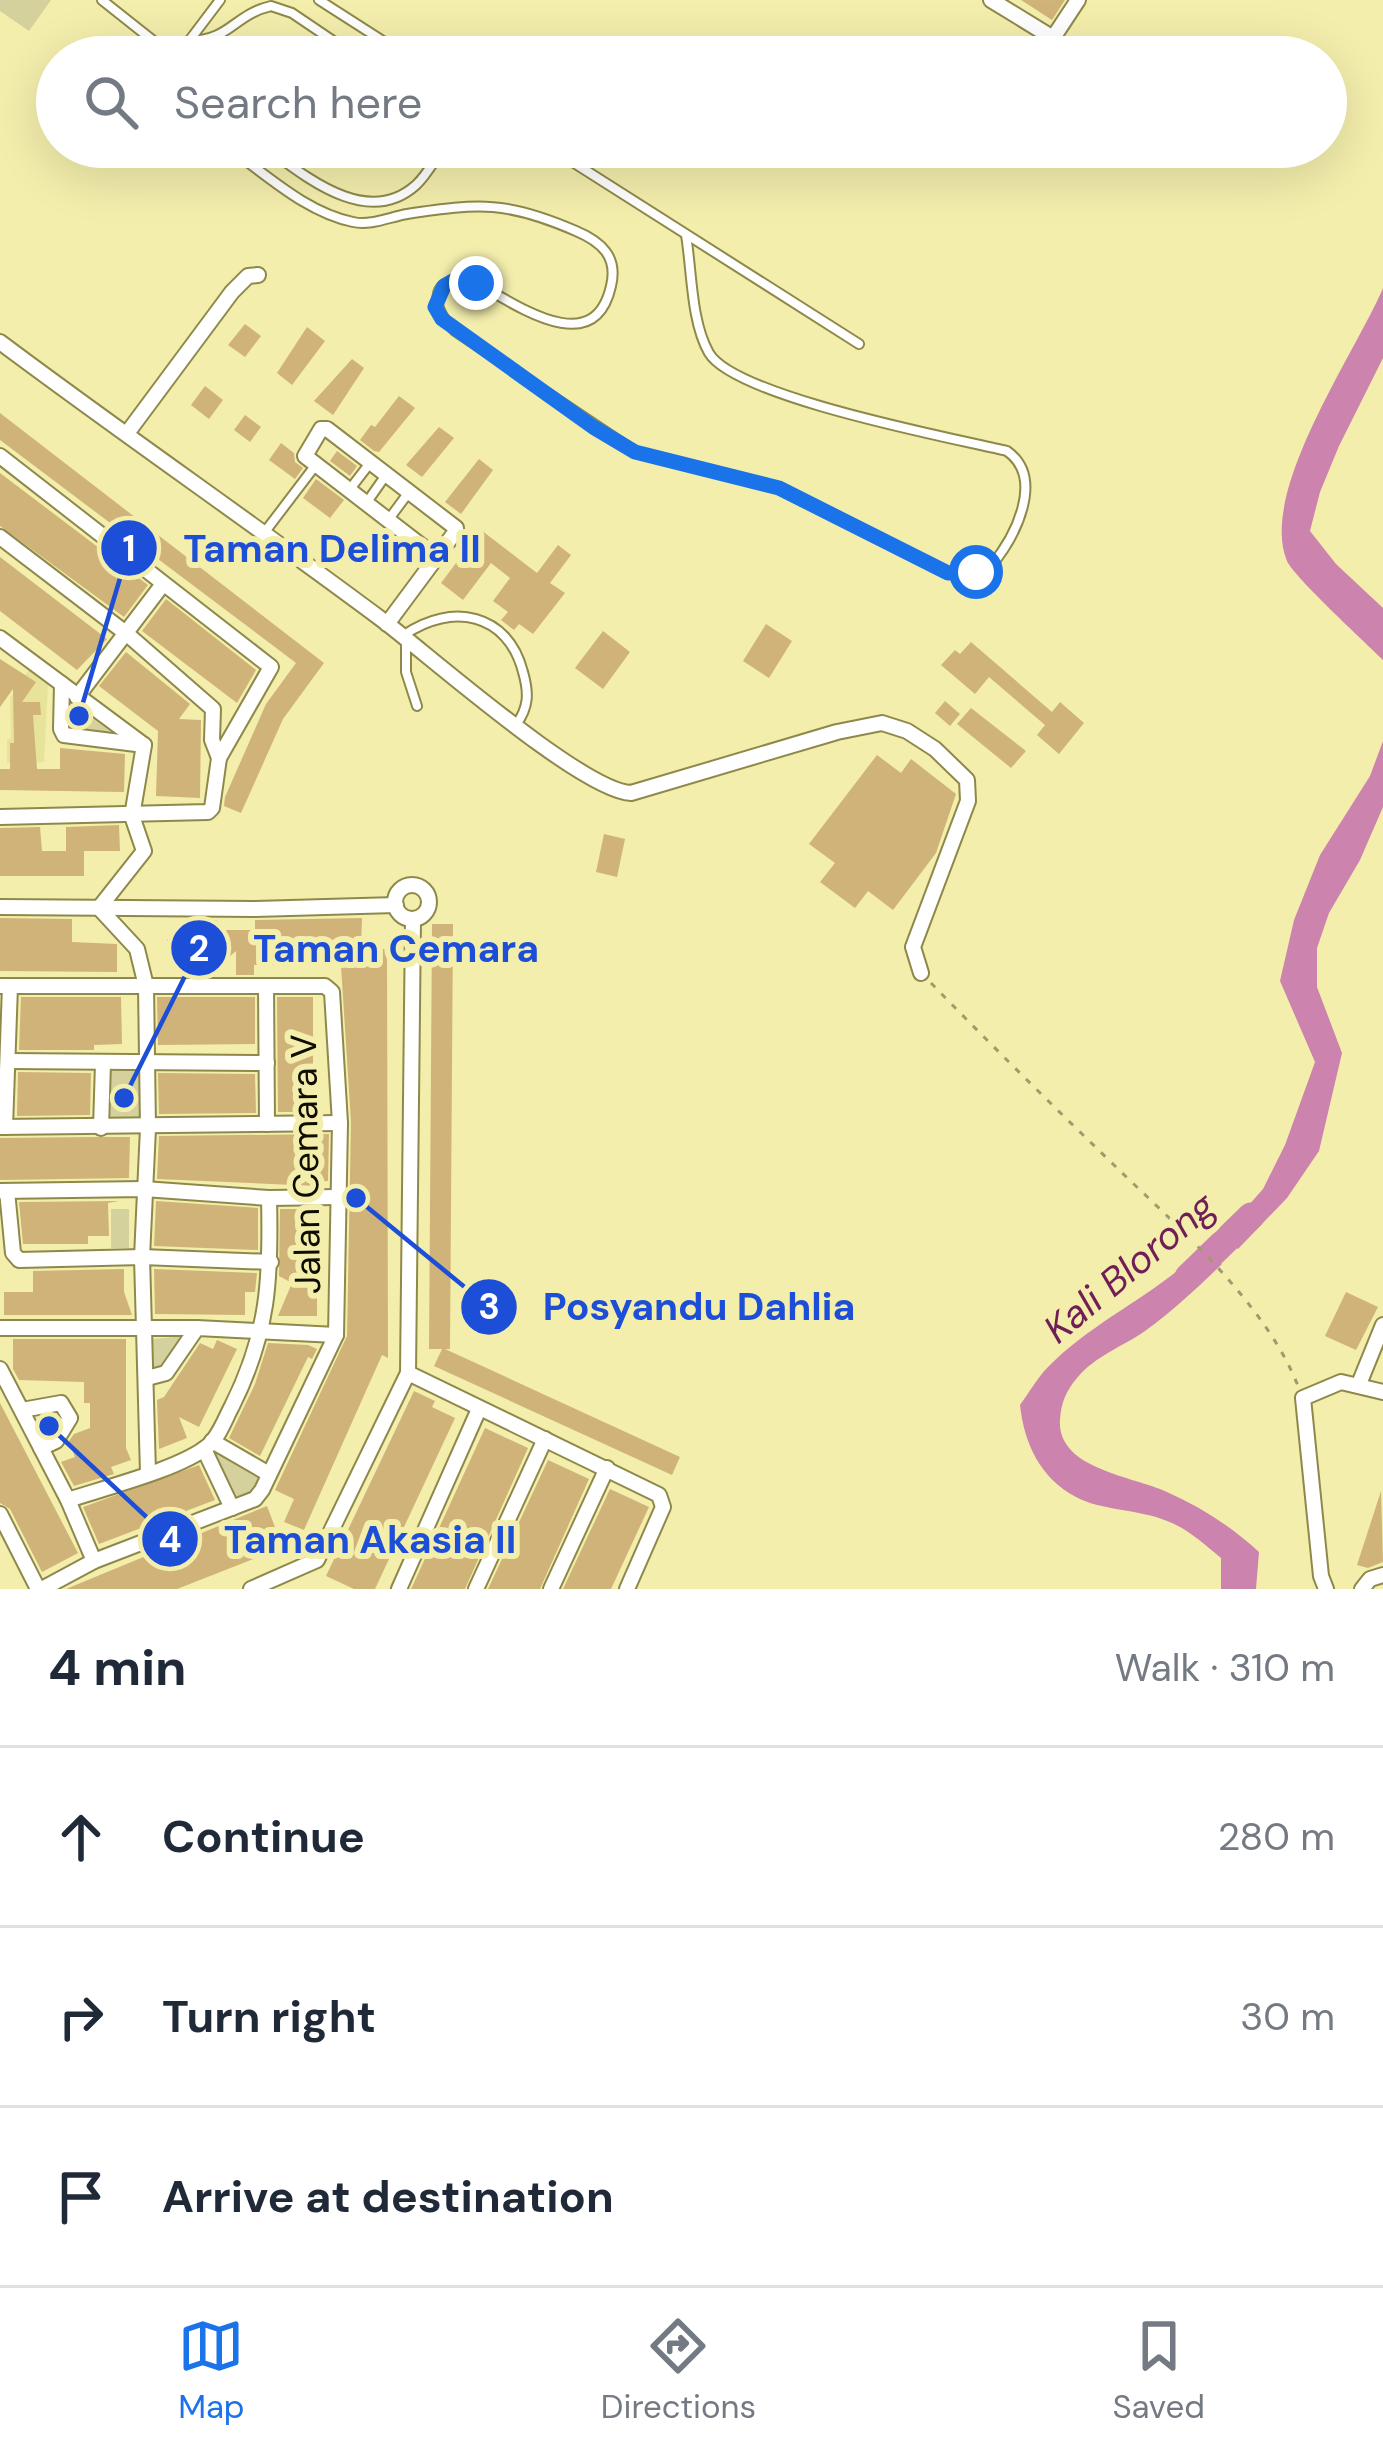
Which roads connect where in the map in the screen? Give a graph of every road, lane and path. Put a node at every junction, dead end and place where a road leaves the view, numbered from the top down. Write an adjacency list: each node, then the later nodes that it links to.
1 (102, 0): 6 (lane)
2 (220, 0): 7 (lane)
3 (319, 0): 10 (lane)
4 (991, 0): 11 (street)
5 (1078, 0): 12 (street)
6 (145, 36)
7 (193, 36)
8 (222, 36): 9 (lane)
9 (326, 36)
10 (375, 36)
11 (1050, 36)
12 (1054, 36)
13 (257, 168): 17 (lane)
14 (294, 168): 15 (lane)
15 (428, 168)
16 (582, 168): 17 (lane)
17 (686, 235): 20 (lane)
18 (258, 275): 21 (street)
19 (0, 342): 21 (street)
20 (859, 344)
21 (128, 432): 30 (street)
22 (0, 456): 33 (street)
23 (371, 462): 24 (street); 25 (street); 26 (lane)
24 (316, 464): 26 (street); 30 (lane)
25 (387, 475): 27 (street); 28 (lane)
26 (350, 490): 28 (street)
27 (409, 492): 29 (lane); 32 (street)
28 (366, 503): 29 (street)
29 (388, 520): 32 (street)
30 (264, 533): 34 (street)
31 (0, 537): 35 (street)
32 (436, 557): 34 (street)
33 (163, 584): 35 (street); 42 (street)
34 (387, 624): 37 (street)
35 (127, 634): 39 (street); 41 (street)
36 (0, 638): 38 (street)
37 (404, 638): 40 (lane); 43 (street); 43 (lane)
38 (62, 685): 39 (street); 44 (street)
39 (77, 697): 44 (street)
40 (418, 706)
41 (213, 709): 42 (street); 45 (street)
42 (240, 723): 45 (street)
43 (515, 724): 52 (street)
44 (144, 745): 46 (street)
45 (219, 758): 46 (street)
46 (132, 816): 47 (street); 50 (street)
47 (0, 817)
48 (396, 905): 50 (street); 51 (street); 51 (street)
49 (0, 907): 50 (street)
50 (99, 908): 54 (street)
51 (413, 919): 78 (street)
52 (921, 973): 82 (path)
53 (5, 986): 54 (street); 56 (street)
54 (146, 986): 55 (street); 58 (street)
55 (266, 986): 59 (street); 60 (street, Jalan Cemara V)
56 (8, 1061): 57 (street); 62 (street)
57 (103, 1063): 58 (street); 63 (street)
58 (146, 1063): 59 (street); 64 (street)
59 (267, 1063): 61 (street)
60 (340, 1123): 61 (street); 67 (street, Jalan Cemara V)
61 (267, 1124): 64 (street)
62 (3, 1127): 63 (street)
63 (101, 1128): 64 (street)
64 (148, 1128): 65 (street)
65 (144, 1189): 66 (street); 68 (street); 69 (street)
66 (3, 1191): 69 (street)
67 (338, 1197): 68 (street); 76 (street, Jalan Cemara V)
68 (269, 1198): 70 (street)
69 (142, 1257): 70 (street); 73 (street)
70 (271, 1262): 75 (street)
71 (1383, 1325): 80 (street)
72 (0, 1328): 73 (street)
73 (145, 1328): 74 (street); 79 (street)
74 (197, 1328): 75 (street); 79 (street)
75 (263, 1330): 76 (street); 86 (street)
76 (336, 1335): 90 (street)
77 (0, 1369): 84 (street)
78 (408, 1372): 83 (street); 96 (street)
79 (147, 1378): 89 (street)
80 (1359, 1384): 81 (street); 82 (street)
81 (1383, 1392)
82 (1303, 1398): 103 (street)
83 (479, 1409): 85 (street); 99 (street)
84 (22, 1410): 87 (street); 87 (street)
85 (544, 1439): 88 (street); 100 (street)
86 (208, 1445): 89 (street); 90 (street); 92 (street)
87 (41, 1448): 91 (street)
88 (607, 1468): 101 (street); 102 (street)
89 (148, 1473): 91 (street)
90 (269, 1474): 92 (street)
91 (68, 1500): 94 (street)
92 (232, 1508): 94 (street)
93 (0, 1514): 97 (street)
94 (94, 1561): 97 (street)
95 (1383, 1575): 104 (street)
96 (290, 1582): 98 (street)
97 (40, 1589)
98 (251, 1589)
99 (399, 1589)
100 (476, 1589)
101 (551, 1589)
102 (627, 1589)
103 (1326, 1589)
104 (1362, 1589)

